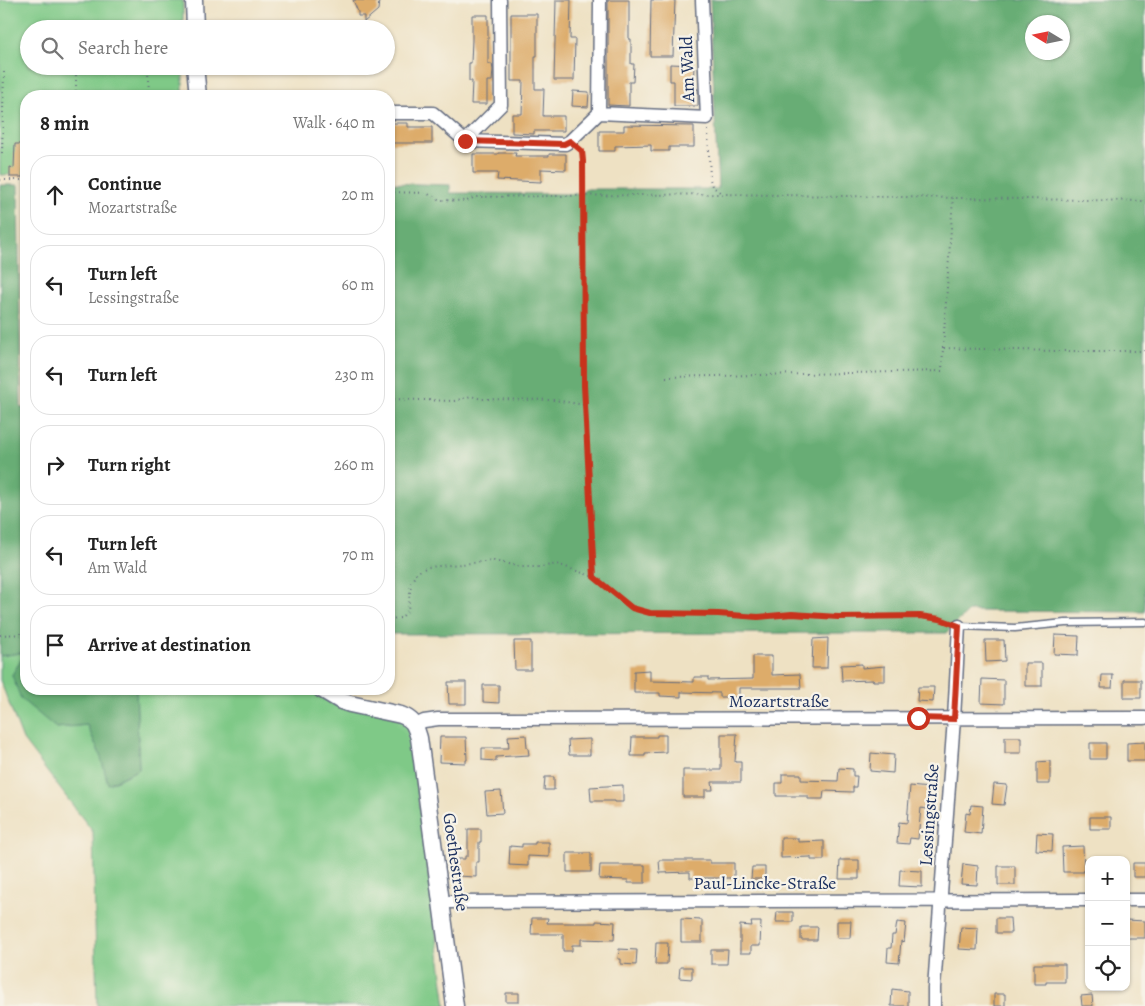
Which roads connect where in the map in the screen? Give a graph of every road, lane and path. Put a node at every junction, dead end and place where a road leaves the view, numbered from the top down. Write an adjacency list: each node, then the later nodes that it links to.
1 (194, 0): 5 (street)
2 (500, 0): 16 (street)
3 (600, 0): 13 (street)
4 (702, 0): 15 (street, Am Wald)
5 (195, 20)
6 (4, 72): 18 (path)
7 (76, 75): 10 (path)
8 (148, 75): 11 (path)
9 (196, 75): 12 (street)
10 (76, 90)
11 (149, 90)
12 (197, 90)
13 (599, 113): 15 (street, Am Wald); 17 (street)
14 (395, 114): 16 (street)
15 (707, 118): 22 (path)
16 (465, 141): 17 (street)
17 (570, 141): 23 (path)
18 (2, 153)
19 (0, 180): 20 (path)
20 (20, 180)
21 (395, 192): 23 (path)
22 (722, 194): 23 (path); 24 (path)
23 (583, 195): 30 (path)
24 (954, 197): 25 (path); 26 (path)
25 (1145, 200)
26 (943, 348): 27 (path); 28 (path)
27 (1145, 351)
28 (666, 377)
29 (395, 400): 30 (path)
30 (585, 406): 31 (path)
31 (594, 577): 32 (path); 34 (path)
32 (395, 618)
33 (1145, 622): 34 (lane)
34 (959, 626): 39 (street, Lessingstraße)
35 (20, 634): 36 (path)
36 (0, 635)
37 (331, 695): 40 (street)
38 (1145, 718): 39 (street, Mozartstraße)
39 (954, 719): 40 (street, Mozartstraße); 41 (street, Lessingstraße)
40 (415, 725): 45 (street, Goethestraße)
41 (940, 900): 42 (street, Paul-Lincke-Straße); 45 (street, Paul-Lincke-Straße); 47 (street, Lessingstraße)
42 (1085, 900)
43 (1130, 900): 44 (street)
44 (1145, 900)
45 (441, 903): 46 (street, Goethestraße)
46 (456, 1006)
47 (934, 1006)

